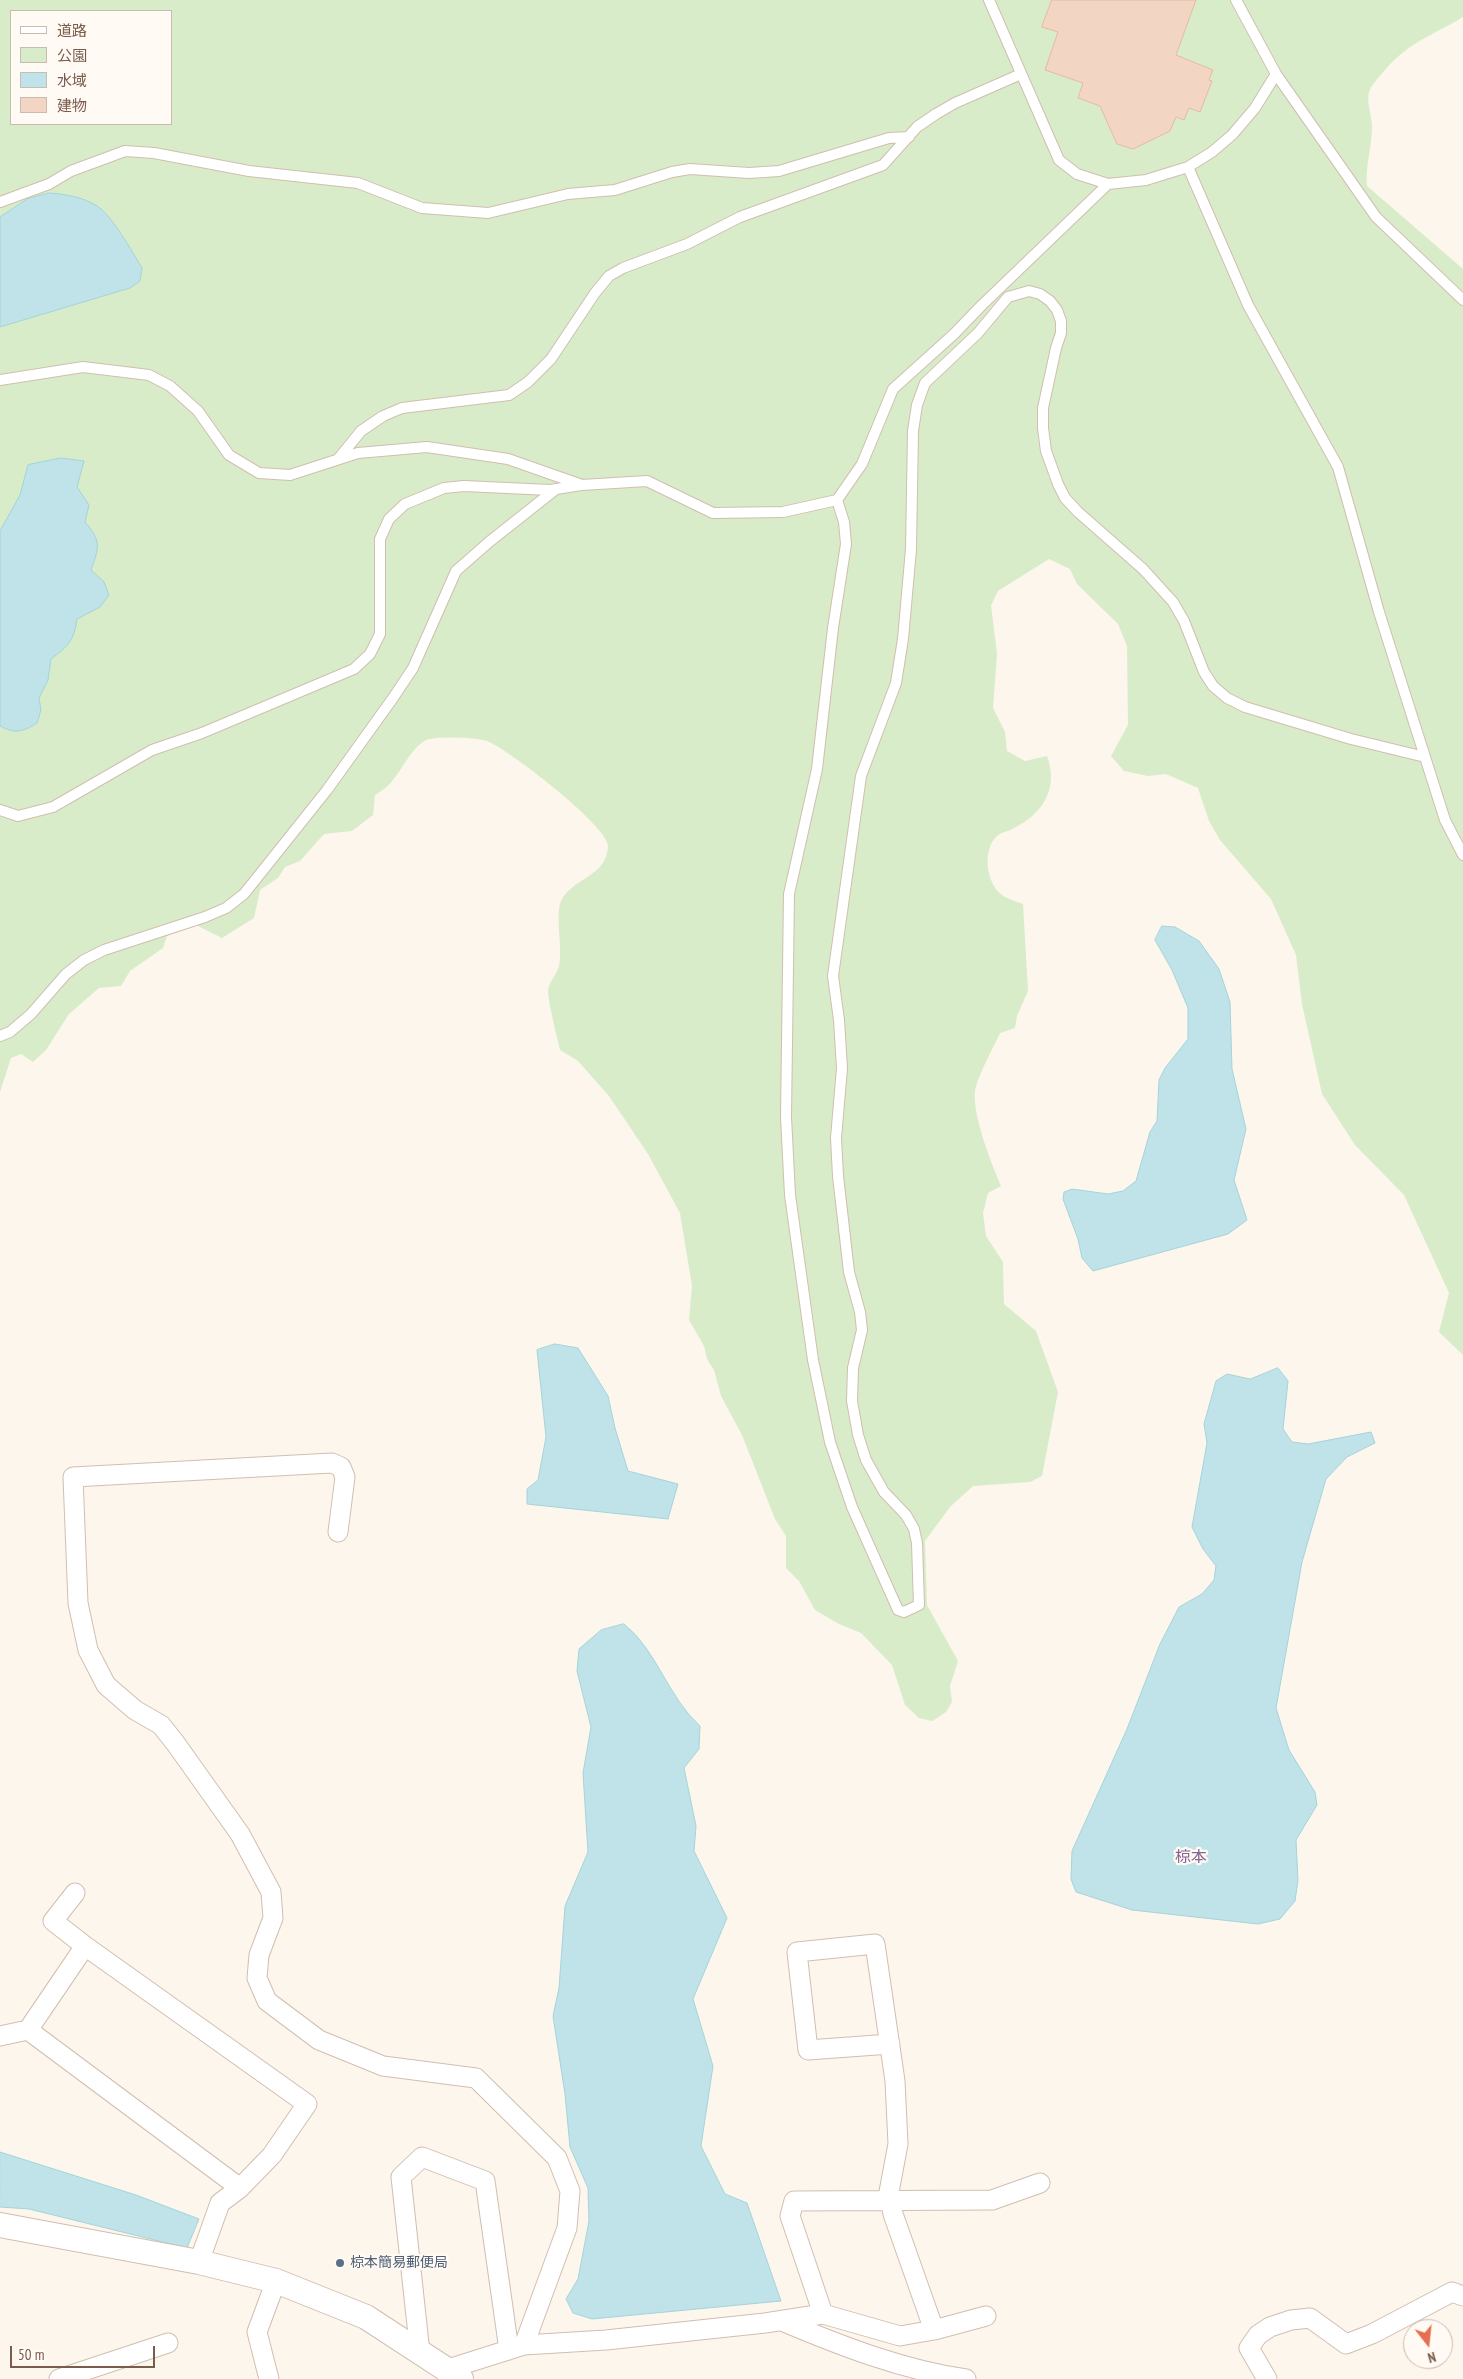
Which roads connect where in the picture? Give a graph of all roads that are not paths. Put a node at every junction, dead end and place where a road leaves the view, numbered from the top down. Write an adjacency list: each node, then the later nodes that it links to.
1 (989, 0): 3 (lane)
2 (1236, 0): 4 (lane)
3 (1022, 74): 5 (lane); 7 (lane)
4 (1276, 74): 6 (lane); 9 (lane)
5 (909, 137): 8 (lane); 13 (lane)
6 (1188, 167): 7 (lane); 17 (lane)
7 (1108, 184): 10 (lane)
8 (0, 202)
9 (1463, 300)
10 (970, 317): 11 (lane); 16 (lane)
11 (978, 333): 16 (lane); 17 (lane)
12 (0, 380): 13 (lane)
13 (339, 458): 14 (lane)
14 (582, 485): 15 (lane); 16 (lane)
15 (556, 489): 18 (lane); 20 (lane)
16 (837, 500)
17 (1425, 757): 19 (lane)
18 (0, 810)
19 (1463, 855)
20 (0, 1036)
21 (338, 1532): 39 (street)
22 (75, 1893): 23 (street)
23 (85, 1946): 24 (street); 28 (street)
24 (28, 2030): 25 (street); 28 (street)
25 (0, 2036)
26 (890, 2044): 29 (street)
27 (1040, 2183): 29 (street)
28 (240, 2188): 31 (street)
29 (891, 2199): 34 (street); 37 (street)
30 (0, 2225): 31 (street)
31 (199, 2262): 32 (street)
32 (276, 2280): 40 (street); 44 (street)
33 (1463, 2296): 46 (street)
34 (823, 2314): 36 (street); 37 (street)
35 (986, 2316): 37 (street)
36 (782, 2321): 39 (street); 42 (street)
37 (934, 2330)
38 (168, 2343): 43 (street)
39 (517, 2347): 40 (street); 41 (street)
40 (420, 2353): 41 (street)
41 (452, 2376)
42 (934, 2377): 45 (street)
43 (59, 2379)
44 (269, 2379)
45 (966, 2379)
46 (1267, 2379)

